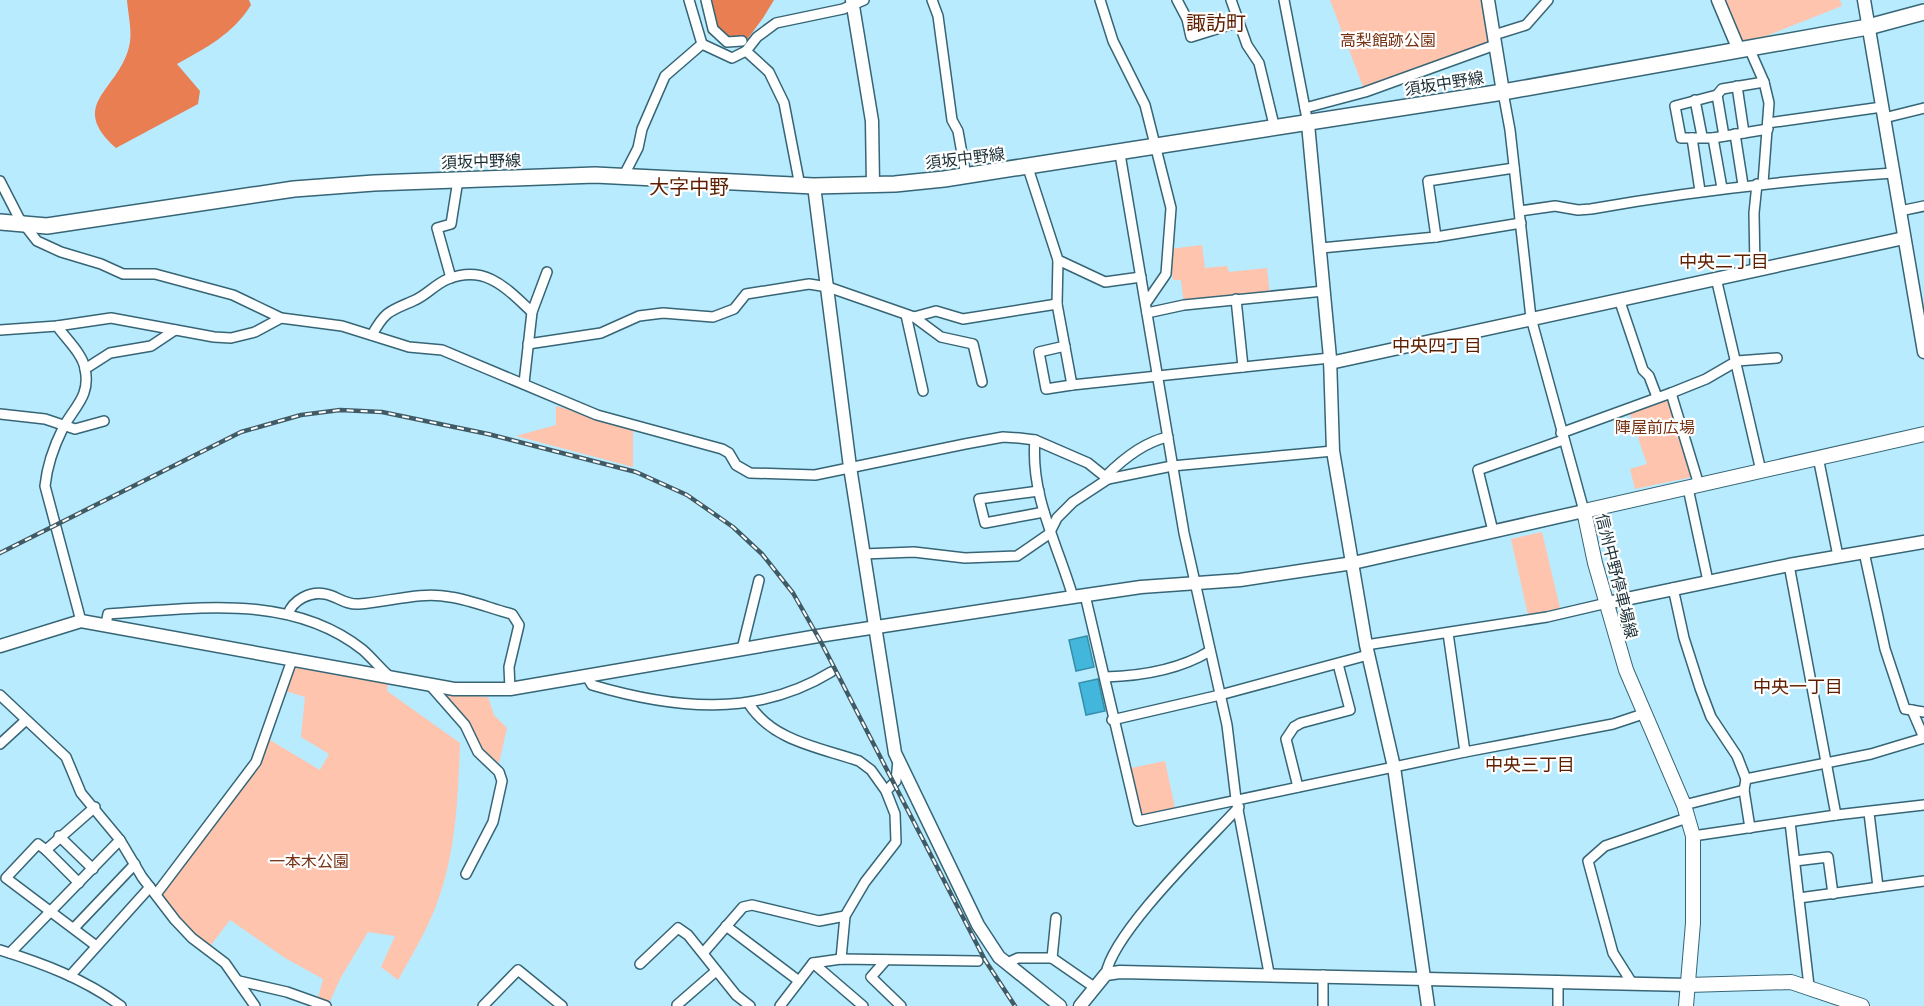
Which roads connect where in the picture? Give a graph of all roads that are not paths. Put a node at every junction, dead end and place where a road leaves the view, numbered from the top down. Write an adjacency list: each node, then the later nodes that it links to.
1 (689, 0): 18 (street)
2 (706, 0): 17 (street)
3 (932, 0): 41 (street)
4 (1100, 0): 36 (street)
5 (1177, 0): 14 (street)
6 (1231, 0): 14 (street)
7 (1284, 0): 26 (street)
8 (1488, 0): 16 (street)
9 (1548, 0): 16 (street)
10 (1718, 0): 19 (street)
11 (1864, 0): 15 (street)
12 (856, 2): 20 (street); 46 (street)
13 (1924, 12): 15 (main road, 須坂中野線)
14 (1239, 22): 31 (street)
15 (1868, 27): 19 (main road, 須坂中野線); 28 (street)
16 (1494, 40): 23 (street); 26 (street)
17 (742, 41)
18 (702, 44): 20 (street); 42 (street)
19 (1744, 49): 21 (street); 23 (main road, 須坂中野線)
20 (746, 51): 48 (street)
21 (1764, 82): 22 (street); 30 (street)
22 (1737, 86): 24 (street); 32 (street)
23 (1503, 92): 29 (main road, 須坂中野線); 39 (street)
24 (1717, 95): 25 (street); 33 (street)
25 (1695, 100): 34 (street); 34 (street)
26 (1305, 108): 29 (street)
27 (1924, 108): 28 (street)
28 (1883, 112): 30 (street); 40 (street)
29 (1308, 124): 31 (main road, 須坂中野線); 59 (street)
30 (1768, 126): 32 (street); 45 (street)
31 (1275, 129): 36 (main road, 須坂中野線)
32 (1739, 134): 33 (street); 47 (street)
33 (1724, 136): 35 (street)
34 (1697, 137): 35 (street); 50 (street)
35 (1713, 138): 49 (street)
36 (1157, 146): 37 (main road, 須坂中野線); 71 (street)
37 (1120, 154): 38 (main road, 須坂中野線); 63 (street)
38 (1028, 168): 41 (main road, 須坂中野線); 60 (street)
39 (1514, 168): 52 (street); 57 (street)
40 (1893, 173): 45 (street); 53 (street)
41 (966, 176): 46 (main road, 須坂中野線)
42 (622, 177): 44 (main road, 須坂中野線); 48 (main road, 須坂中野線)
43 (0, 180): 56 (street)
44 (458, 180): 56 (main road, 須坂中野線); 64 (street)
45 (1760, 183): 47 (street); 61 (street)
46 (873, 185): 48 (main road, 須坂中野線)
47 (1743, 185): 49 (street)
48 (807, 186): 66 (street)
49 (1722, 188): 50 (street)
50 (1700, 191): 52 (street)
51 (1924, 206): 53 (street)
52 (1520, 211): 55 (street)
53 (1900, 212): 58 (street)
54 (0, 222): 56 (main road, 須坂中野線)
55 (1521, 223): 57 (street); 75 (street)
56 (24, 225): 74 (street)
57 (1436, 237): 59 (street)
58 (1904, 238): 61 (street); 82 (street)
59 (1321, 248): 67 (street)
60 (1058, 260): 63 (street); 70 (street)
61 (1755, 269): 65 (street)
62 (547, 272): 72 (street)
63 (1141, 277): 71 (street)
64 (451, 278): 72 (street); 79 (street)
65 (1716, 278): 69 (street); 85 (street)
66 (828, 287): 73 (street); 80 (street); 105 (street)
67 (1324, 291): 68 (street); 84 (street)
68 (1236, 299): 71 (street); 86 (street)
69 (1619, 299): 75 (street); 94 (street)
70 (1057, 304): 73 (street); 81 (street)
71 (1147, 308): 88 (street)
72 (532, 312): 80 (street)
73 (910, 316): 89 (street); 92 (street)
74 (281, 318): 78 (street); 79 (street)
75 (1531, 318): 84 (street); 100 (street)
76 (57, 326): 77 (street); 78 (street); 87 (street)
77 (0, 330)
78 (174, 330): 87 (street)
79 (372, 335): 90 (street)
80 (528, 344): 90 (street)
81 (1065, 346): 91 (street); 91 (street)
82 (1924, 352)
83 (1777, 358): 85 (street)
84 (1330, 361): 86 (street); 102 (street)
85 (1737, 362): 93 (street); 106 (street)
86 (1244, 367): 88 (street)
87 (85, 369): 97 (street)
88 (1158, 375): 91 (street); 99 (street)
89 (982, 382)
90 (524, 384): 105 (street)
91 (1072, 385)
92 (923, 391)
93 (1671, 393): 94 (street); 108 (street)
94 (1657, 398): 100 (street)
95 (0, 414): 97 (street)
96 (104, 421): 97 (street)
97 (64, 426): 127 (street)
98 (1924, 434): 103 (main road, 信州中野停車場線)
99 (1168, 437): 104 (street); 107 (street)
100 (1562, 437): 110 (street); 112 (street)
101 (1035, 440): 105 (street); 107 (street); 109 (street)
102 (1333, 451): 104 (street); 118 (street)
103 (1818, 457): 106 (main road, 信州中野停車場線); 117 (street)
104 (1172, 466): 107 (street); 122 (street)
105 (850, 467): 116 (street)
106 (1761, 471): 108 (main road, 信州中野停車場線)
107 (1107, 478): 113 (street)
108 (1694, 487): 110 (main road, 信州中野停車場線); 121 (street)
109 (1039, 491): 111 (street); 111 (street)
110 (1584, 511): 112 (street); 125 (main road, 信州中野停車場線)
111 (1044, 512): 113 (street)
112 (1493, 531): 118 (street)
113 (1050, 534): 116 (street); 124 (street)
114 (1924, 542): 115 (street)
115 (1864, 552): 117 (street); 146 (street)
116 (863, 554): 129 (street)
117 (1838, 556): 119 (street)
118 (1353, 563): 122 (street); 133 (street)
119 (1789, 565): 121 (street); 155 (street)
120 (759, 580): 132 (street)
121 (1708, 581): 123 (street)
122 (1195, 585): 124 (street); 134 (street)
123 (1673, 588): 125 (street); 157 (street)
124 (1079, 596): 129 (street); 140 (street)
125 (1607, 603): 130 (street); 148 (main road, 信州中野停車場線)
126 (288, 614): 128 (street); 139 (street); 142 (street)
127 (81, 621): 128 (street); 131 (street)
128 (106, 624): 135 (street)
129 (875, 629): 132 (street); 154 (street)
130 (1448, 633): 133 (street); 153 (street)
131 (0, 646)
132 (742, 649): 138 (street)
133 (1367, 650): 136 (street); 156 (street)
134 (1210, 651): 140 (street); 144 (street)
135 (292, 660): 139 (street); 180 (street)
136 (1338, 664): 144 (street); 158 (street)
137 (831, 672): 145 (street)
138 (586, 675): 142 (street); 145 (street)
139 (389, 676): 141 (street)
140 (1105, 677): 149 (street)
141 (429, 684): 142 (street); 176 (street)
142 (510, 689)
143 (0, 695): 150 (street)
144 (1220, 695): 149 (street); 161 (street)
145 (749, 704): 160 (street)
146 (1912, 710): 147 (street); 151 (street)
147 (1924, 712)
148 (1643, 714): 153 (street); 164 (main road, 信州中野停車場線)
149 (1113, 720): 161 (street)
150 (25, 721): 152 (street); 163 (street)
151 (1924, 738): 155 (street)
152 (0, 744)
153 (1465, 752): 156 (street)
154 (898, 760): 160 (street); 197 (street)
155 (1826, 762): 157 (street); 166 (street)
156 (1394, 767): 158 (street); 204 (street)
157 (1746, 779): 159 (street)
158 (1298, 787): 161 (street)
159 (1744, 790): 164 (street); 168 (street)
160 (886, 791): 184 (street)
161 (1238, 803): 200 (street); 201 (street)
162 (1924, 806): 165 (street)
163 (95, 807): 169 (street); 171 (street)
164 (1686, 812): 170 (main road, 信州中野停車場線); 208 (street)
165 (1869, 813): 166 (street); 179 (street)
166 (1836, 815): 167 (street)
167 (1791, 822): 168 (street); 173 (street)
168 (1750, 828): 170 (street)
169 (60, 836): 172 (street); 175 (street)
170 (1693, 836): 209 (main road, 信州中野停車場線)
171 (120, 840): 174 (street); 175 (street)
172 (46, 850): 178 (street); 183 (street)
173 (1795, 861): 181 (street); 182 (street)
174 (135, 864): 180 (street); 187 (street)
175 (93, 869): 178 (street)
176 (466, 874)
177 (1924, 881): 179 (street)
178 (79, 883): 183 (street)
179 (1878, 887): 181 (street)
180 (153, 890): 188 (street); 205 (street)
181 (1833, 894): 182 (street)
182 (1799, 898): 210 (street)
183 (53, 911): 187 (street); 191 (street)
184 (845, 916): 186 (street); 193 (street)
185 (1056, 918): 192 (street)
186 (726, 926): 190 (street); 206 (street)
187 (74, 928): 188 (street)
188 (95, 945): 203 (street)
189 (0, 950): 191 (street)
190 (704, 952): 198 (street); 199 (street)
191 (10, 953): 203 (street)
192 (1052, 958): 197 (street); 211 (street)
193 (841, 959): 194 (street); 196 (street)
194 (886, 960): 195 (street); 221 (street)
195 (978, 961)
196 (813, 963): 206 (street); 220 (street)
197 (1007, 963): 222 (street)
198 (640, 964)
199 (716, 971): 212 (street); 218 (street)
200 (1269, 973): 201 (street); 202 (street)
201 (1106, 974): 211 (street)
202 (1323, 975): 204 (street); 224 (street)
203 (70, 976): 213 (street)
204 (1423, 976): 207 (street); 225 (street)
205 (239, 981): 214 (street); 215 (street)
206 (799, 981): 219 (street)
207 (1558, 981): 208 (street); 226 (street)
208 (1632, 983): 209 (street)
209 (1688, 985): 210 (main road); 227 (main road, 信州中野停車場線)
210 (1809, 986): 228 (main road)
211 (1094, 987): 223 (street)
212 (677, 1005)
213 (121, 1006)
214 (255, 1006)
215 (326, 1006)
216 (483, 1006): 217 (street)
217 (562, 1006)
218 (748, 1006)
219 (780, 1006)
220 (863, 1006)
221 (901, 1006)
222 (1060, 1006)
223 (1080, 1006)
224 (1323, 1006)
225 (1428, 1006)
226 (1558, 1006)
227 (1686, 1006)
228 (1862, 1006)

